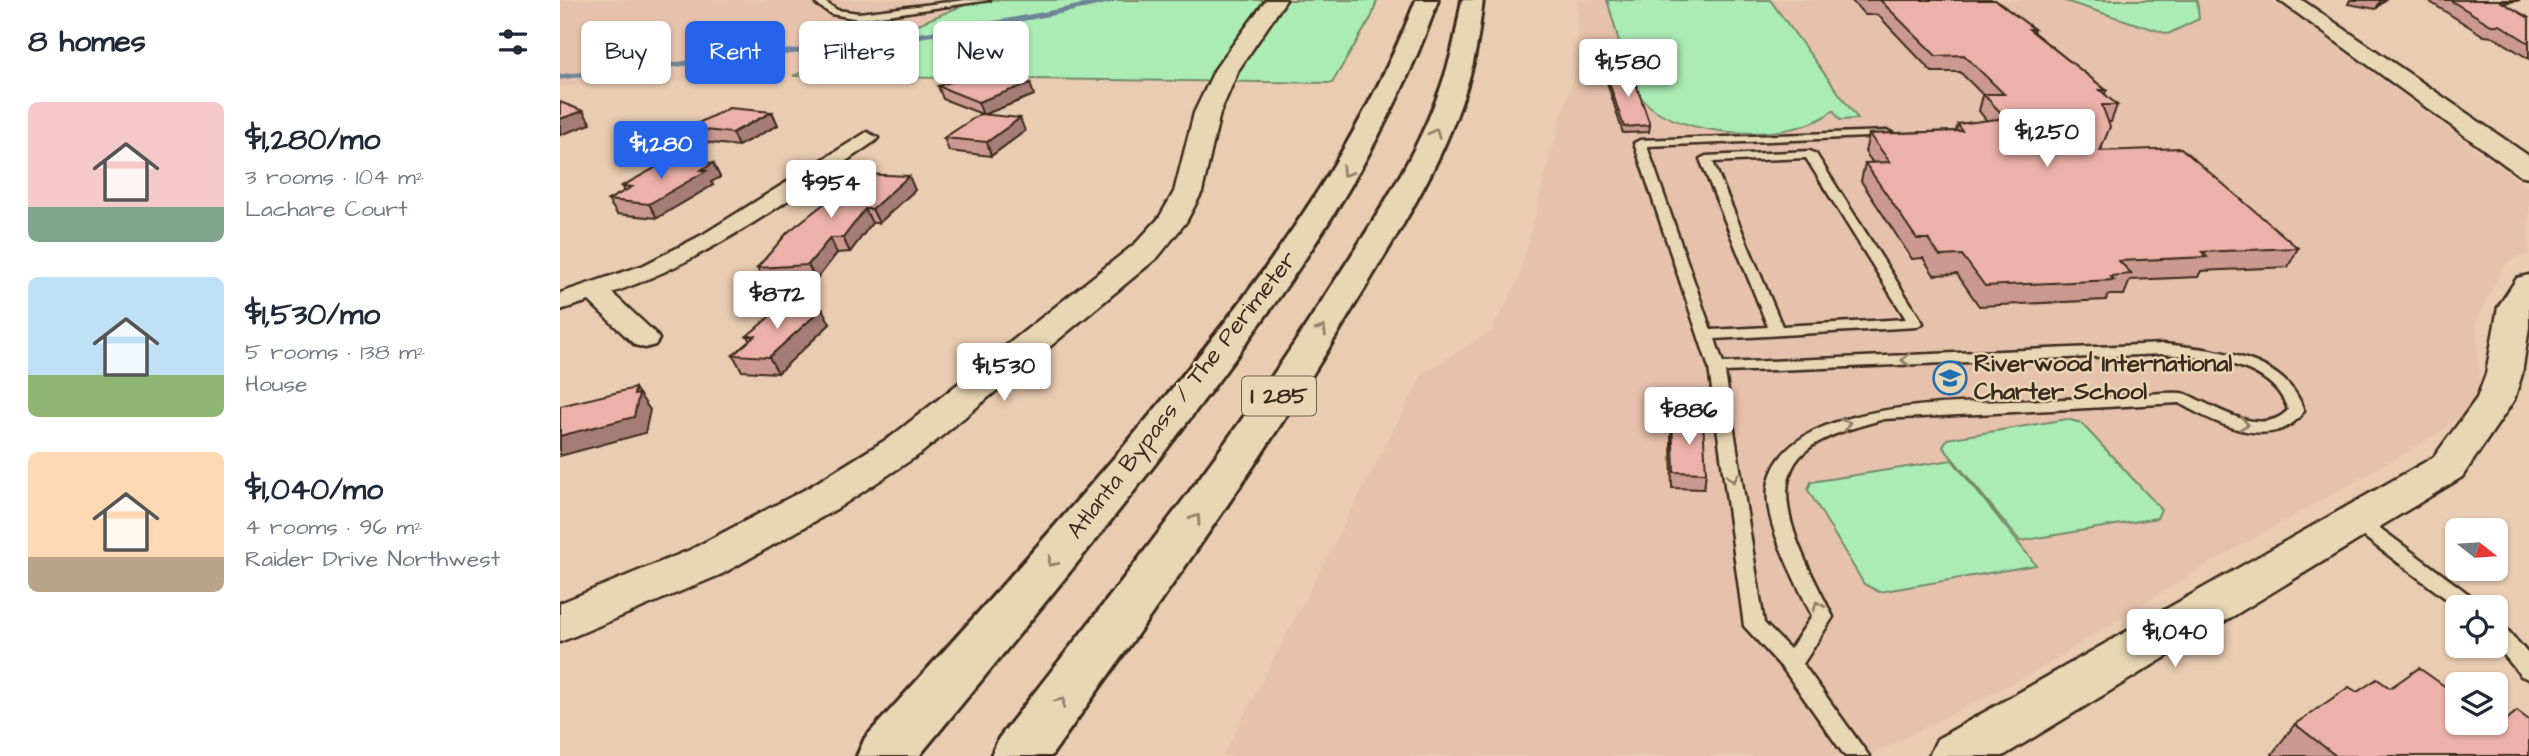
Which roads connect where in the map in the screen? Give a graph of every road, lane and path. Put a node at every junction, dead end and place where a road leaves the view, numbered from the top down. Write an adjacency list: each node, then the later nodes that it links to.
1 (986, 0): 6 (lane)
2 (1276, 0): 19 (street)
3 (1427, 0): 23 (highway, Atlanta Bypass / The Perimeter / I 285, one-way to 23)
4 (1473, 0): 24 (highway, I 285, one-way to 4)
5 (2289, 0): 9 (street)
6 (819, 2)
7 (1898, 134): 14 (lane)
8 (867, 138): 11 (street)
9 (2529, 169)
10 (2529, 285): 17 (street)
11 (595, 292): 12 (street); 15 (street)
12 (560, 302)
13 (1777, 331): 13 (lane); 14 (lane)
14 (1705, 335): 16 (lane)
15 (645, 339)
16 (1717, 368): 21 (lane, one-way to 21); 21 (lane, one-way to 16)
17 (2358, 522): 18 (lane); 26 (street)
18 (2455, 595)
19 (560, 623)
20 (2508, 645): 22 (lane)
21 (1791, 664): 25 (lane)
22 (2529, 670)
23 (885, 756)
24 (1019, 756)
25 (1858, 756)
26 (1956, 756)

